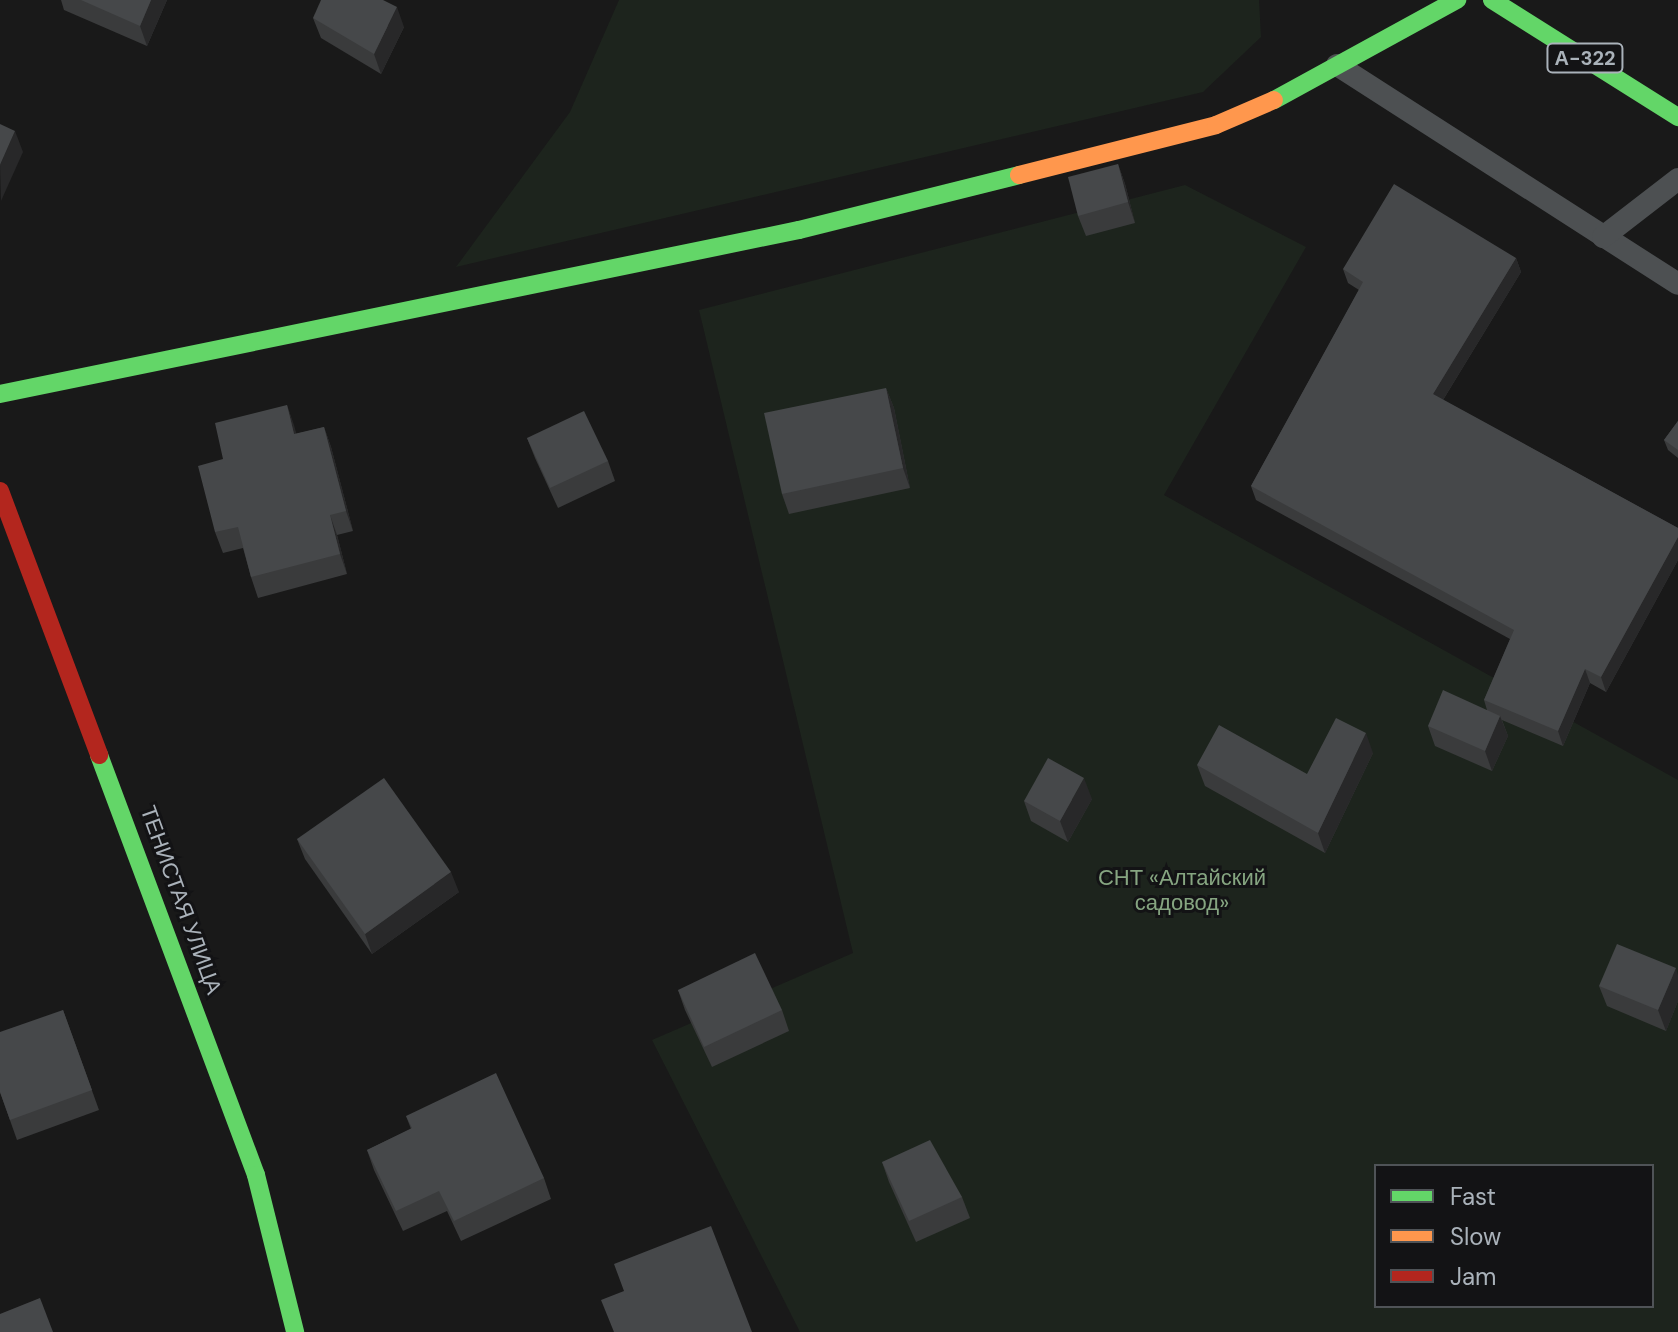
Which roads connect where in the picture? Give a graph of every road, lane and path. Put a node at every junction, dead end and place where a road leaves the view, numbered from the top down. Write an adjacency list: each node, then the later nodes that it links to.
1 (1457, 0): 3 (main road)
2 (1492, 0): 4 (main road, А-322)
3 (1337, 65): 6 (lane); 8 (main road)
4 (1678, 117)
5 (1678, 179): 6 (lane)
6 (1603, 237): 7 (lane)
7 (1678, 284)
8 (0, 394)
9 (0, 491): 10 (main road, ТЕНИСТАЯ УЛИЦА)
10 (295, 1332)

